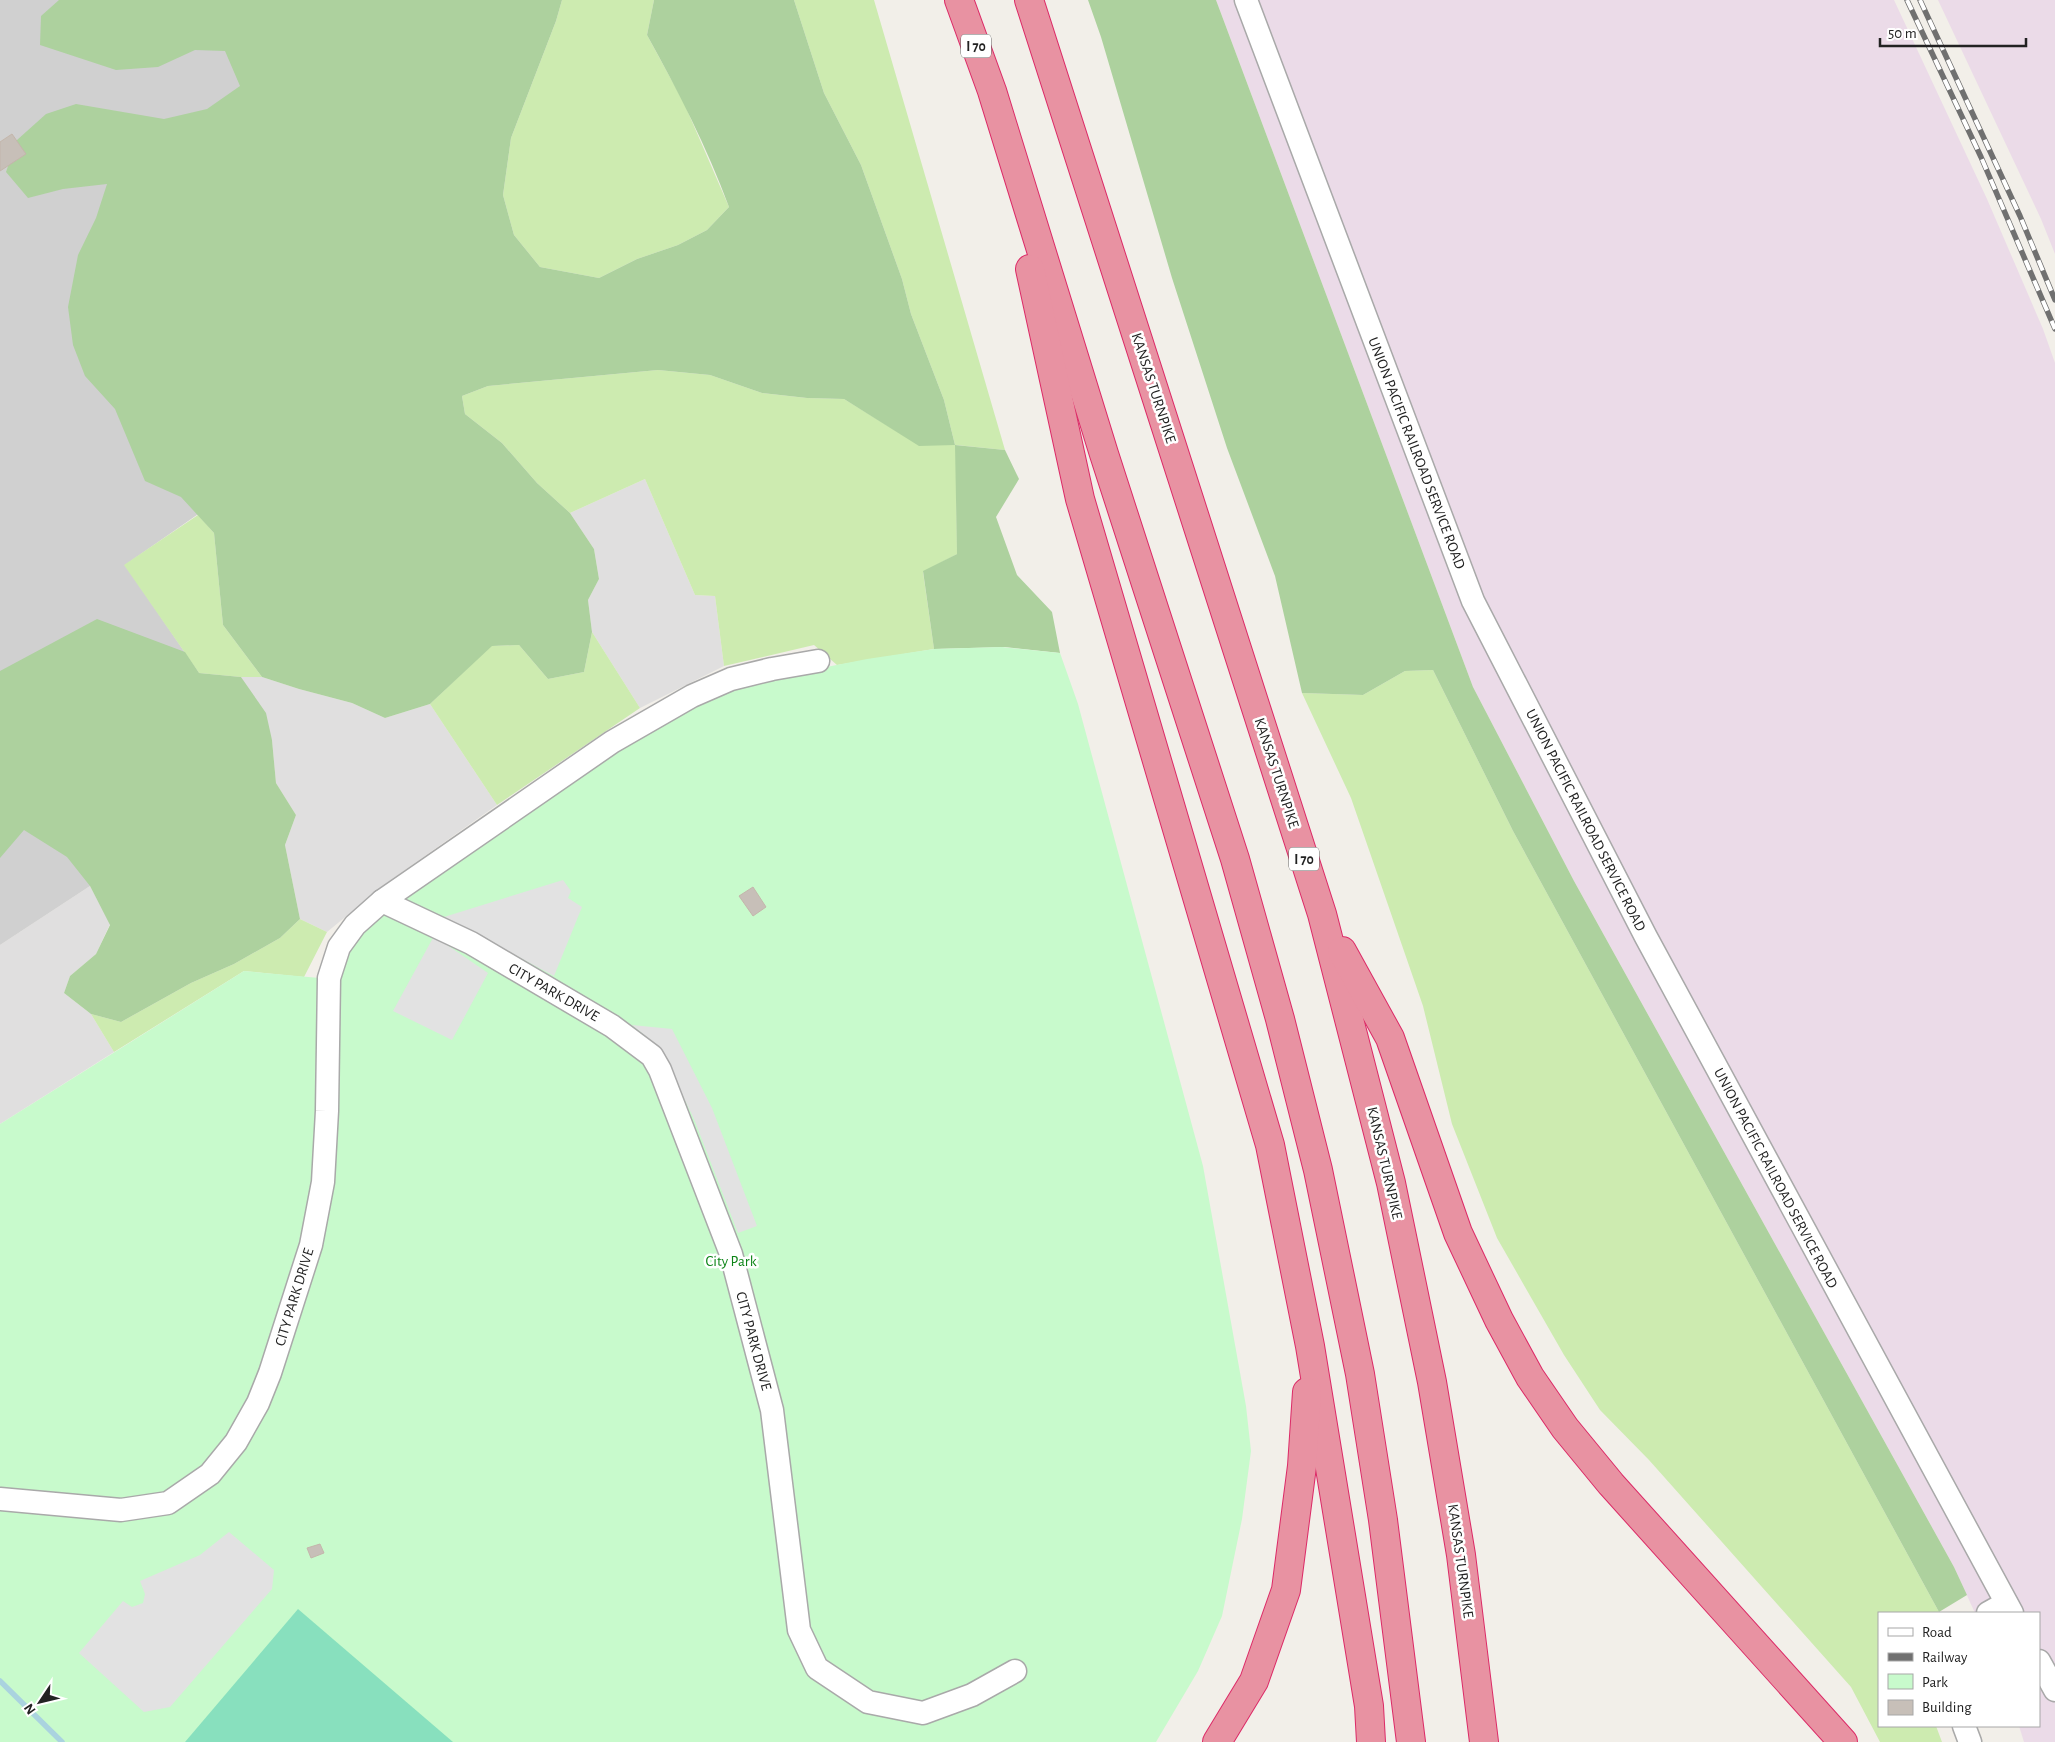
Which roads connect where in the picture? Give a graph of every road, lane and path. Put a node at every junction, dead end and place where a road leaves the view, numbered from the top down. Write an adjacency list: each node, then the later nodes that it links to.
1 (959, 0): 4 (highway, I 70)
2 (1029, 0): 7 (highway, KANSAS TURNPIKE / I 70)
3 (1246, 0): 10 (street, UNION PACIFIC RAILROAD SERVICE ROAD)
4 (992, 91): 8 (highway); 17 (highway, I 70)
5 (818, 661): 6 (street, CITY PARK DRIVE)
6 (382, 901): 9 (street, CITY PARK DRIVE); 12 (street, CITY PARK DRIVE)
7 (1322, 914): 18 (highway, KANSAS TURNPIKE / I 70); 19 (highway)
8 (1310, 1346): 15 (highway); 16 (highway)
9 (0, 1499)
10 (2002, 1610)
11 (2040, 1664): 13 (street)
12 (1016, 1671)
13 (2055, 1690)
14 (1964, 1727): 20 (street)
15 (1217, 1742)
16 (1370, 1742)
17 (1411, 1742)
18 (1484, 1742)
19 (1843, 1742)
20 (1970, 1742)

